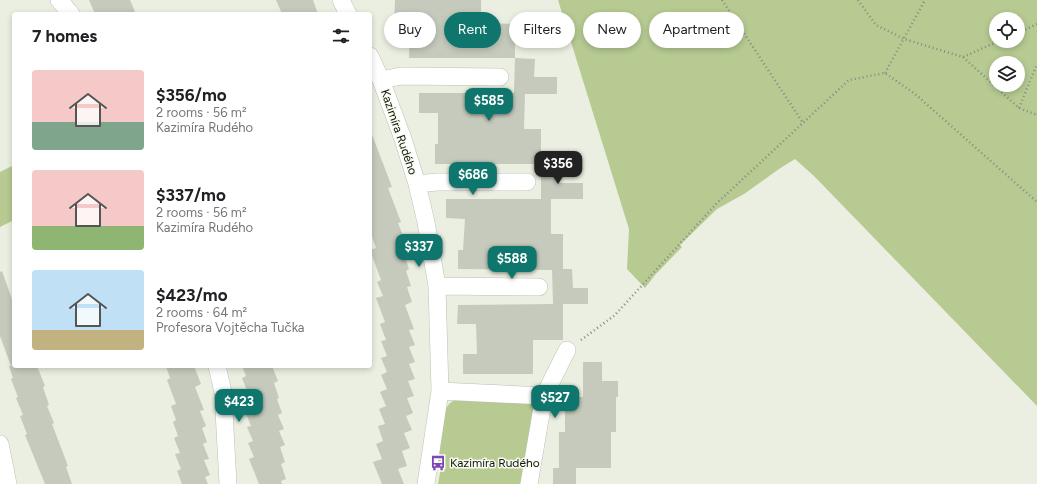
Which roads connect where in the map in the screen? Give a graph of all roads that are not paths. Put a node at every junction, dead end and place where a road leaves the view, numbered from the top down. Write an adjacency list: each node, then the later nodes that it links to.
1 (59, 0): 3 (street)
2 (341, 0): 4 (street)
3 (69, 12)
4 (347, 12)
5 (372, 60): 7 (street, Kazimíra Rudého)
6 (500, 77): 7 (street, Kazimíra Rudého)
7 (381, 80): 9 (street, Kazimíra Rudého)
8 (527, 182): 9 (street, Kazimíra Rudého)
9 (417, 184): 10 (street, Kazimíra Rudého)
10 (437, 286): 11 (street); 14 (street, Kazimíra Rudého)
11 (539, 287)
12 (567, 350): 15 (street)
13 (217, 368): 18 (street)
14 (440, 391): 15 (street); 19 (street, Kazimíra Rudého)
15 (544, 396): 20 (street)
16 (0, 444): 17 (street)
17 (8, 484)
18 (228, 484)
19 (426, 484)
20 (529, 484)

